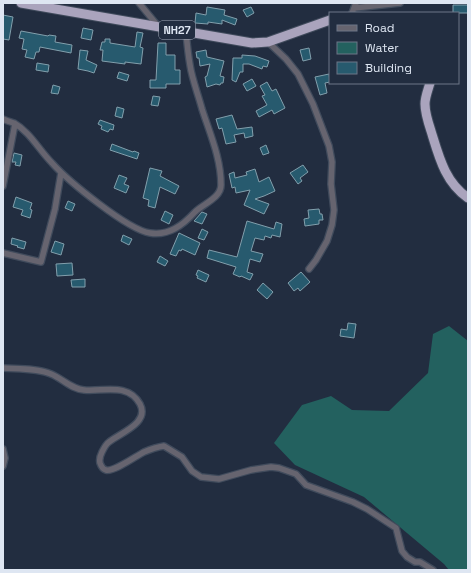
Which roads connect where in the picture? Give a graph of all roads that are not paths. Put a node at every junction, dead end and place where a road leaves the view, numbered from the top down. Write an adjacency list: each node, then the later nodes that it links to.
1 (21, 3): 6 (highway, NH27)
2 (139, 3): 6 (street)
3 (400, 3): 4 (street)
4 (354, 8)
5 (329, 20): 8 (highway, NH27)
6 (158, 27): 7 (highway, NH27)
7 (186, 32): 8 (highway, NH27); 12 (street)
8 (268, 42): 16 (street)
9 (430, 84): 14 (highway)
10 (3, 119): 11 (street)
11 (14, 124): 12 (street); 13 (street)
12 (61, 173): 15 (street)
13 (3, 186)
14 (468, 198)
15 (3, 253)
16 (309, 270)
17 (3, 368): 20 (street)
18 (3, 448): 19 (street)
19 (3, 466)
20 (432, 570)

